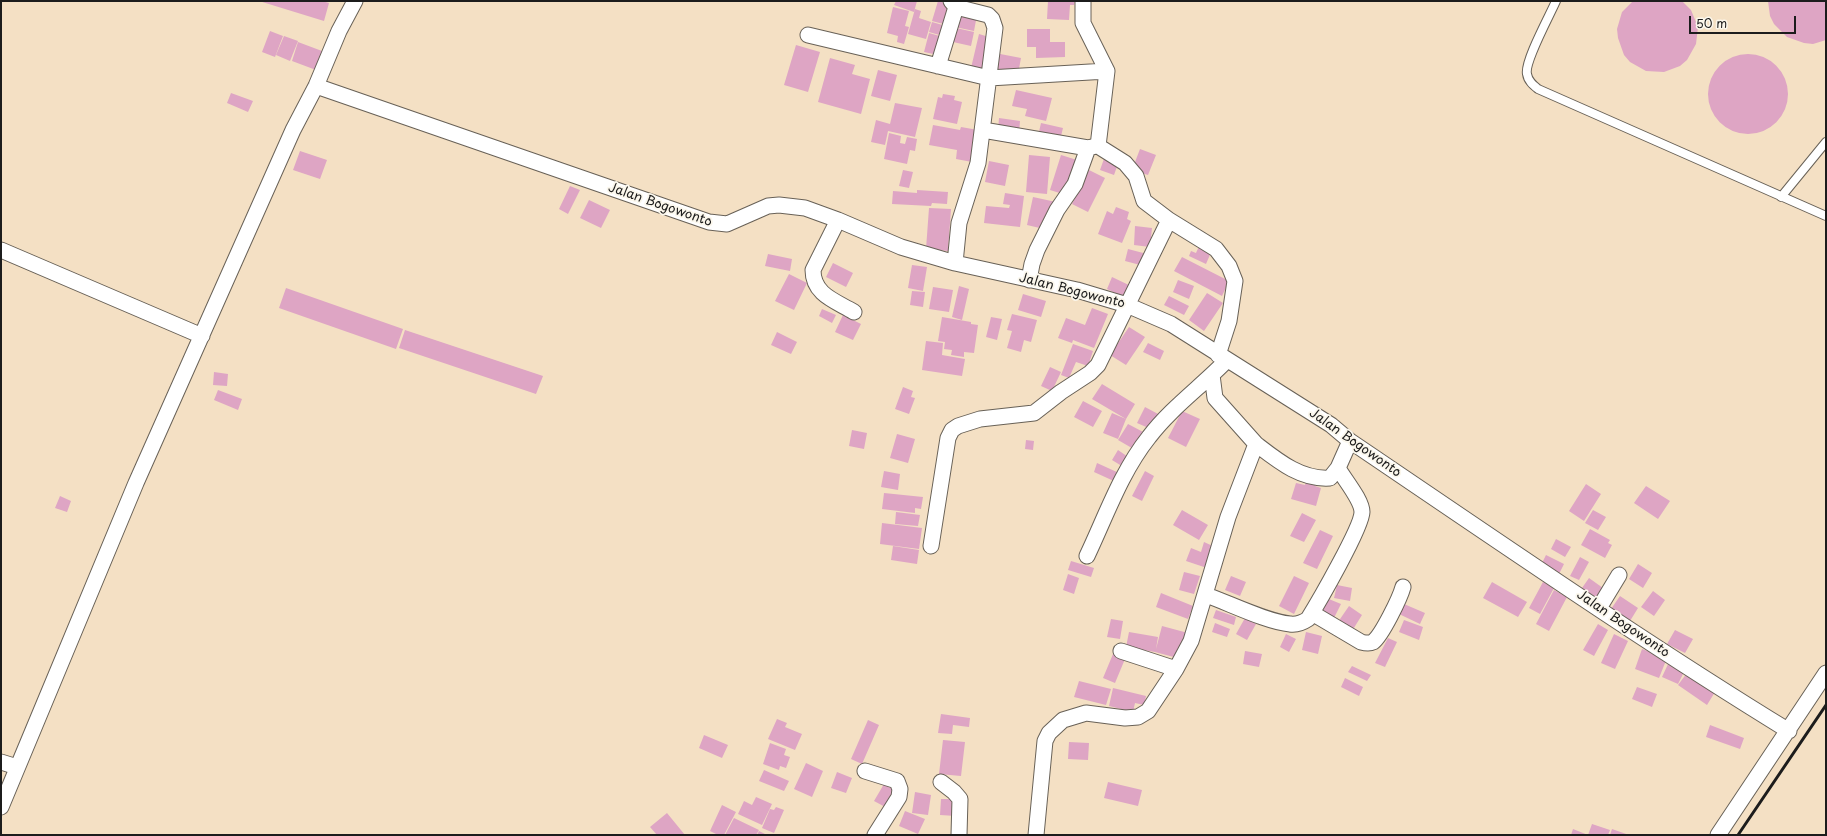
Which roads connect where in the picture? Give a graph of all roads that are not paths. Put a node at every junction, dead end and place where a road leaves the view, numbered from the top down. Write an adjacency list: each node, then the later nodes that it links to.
1 (355, 1): 9 (street)
2 (1083, 1): 7 (street)
3 (1556, 1): 13 (lane)
4 (953, 4): 6 (street); 8 (street)
5 (808, 35): 6 (street)
6 (938, 66): 8 (street)
7 (1106, 71): 8 (street); 12 (street)
8 (988, 78): 10 (street)
9 (316, 86): 15 (street, Jalan Bogowonto); 22 (street)
10 (983, 130): 12 (street); 18 (street)
11 (1826, 142): 13 (lane)
12 (1093, 147): 16 (street); 19 (street)
13 (1781, 197): 14 (lane)
14 (1826, 216)
15 (838, 220): 18 (street, Jalan Bogowonto); 21 (street)
16 (1169, 220): 20 (street); 23 (street)
17 (1, 250): 22 (street)
18 (955, 263): 19 (street, Jalan Bogowonto)
19 (1028, 280): 20 (street, Jalan Bogowonto)
20 (1127, 305): 23 (street, Jalan Bogowonto); 28 (street)
21 (854, 312)
22 (202, 336): 40 (street)
23 (1223, 357): 24 (street); 25 (street, Jalan Bogowonto)
24 (1212, 375): 26 (street); 29 (street)
25 (1350, 441): 27 (street); 33 (street, Jalan Bogowonto)
26 (1256, 444): 27 (street); 32 (street)
27 (1338, 468): 34 (street)
28 (931, 546)
29 (1087, 556)
30 (1619, 575): 33 (street)
31 (1403, 587): 34 (street)
32 (1206, 595): 34 (street); 36 (street)
33 (1599, 608): 38 (street, Jalan Bogowonto)
34 (1312, 613)
35 (1121, 651): 36 (street)
36 (1176, 669): 46 (street)
37 (1826, 673): 38 (street)
38 (1789, 731): 47 (street)
39 (1, 762): 40 (street)
40 (17, 767): 43 (street)
41 (865, 771): 44 (street)
42 (941, 782): 45 (street)
43 (1, 807)
44 (876, 835)
45 (958, 835)
46 (1036, 835)
47 (1718, 835)

